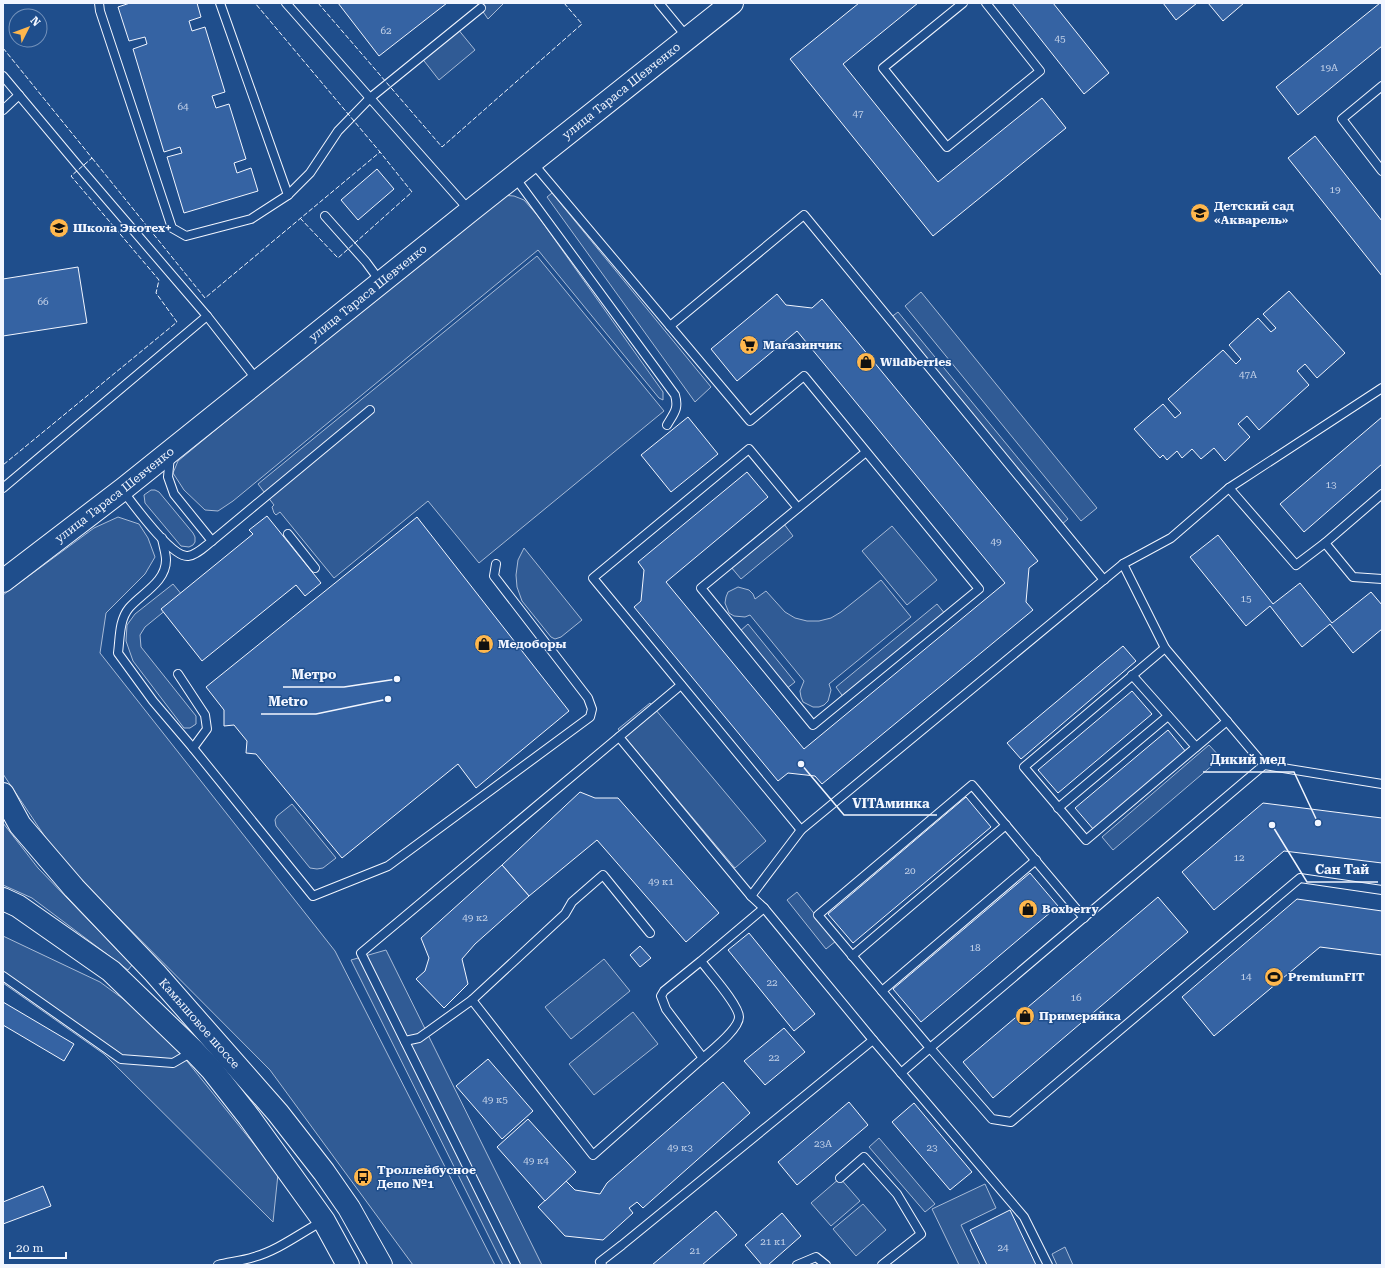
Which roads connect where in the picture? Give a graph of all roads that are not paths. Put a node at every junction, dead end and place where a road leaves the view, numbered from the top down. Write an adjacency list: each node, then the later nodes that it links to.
1 (98, 3): 18 (lane)
2 (220, 3): 18 (lane)
3 (286, 3): 13 (lane)
4 (659, 3): 9 (lane)
5 (732, 3): 9 (main road, улица Тараса Шевченко)
6 (962, 3): 7 (lane)
7 (986, 3)
8 (480, 8): 13 (lane)
9 (688, 38): 15 (main road, улица Тараса Шевченко)
10 (3, 76): 12 (lane)
11 (1382, 86): 16 (lane)
12 (19, 96): 14 (lane); 22 (lane)
13 (370, 98): 18 (lane); 19 (lane)
14 (3, 110)
15 (532, 161): 17 (main road, улица Тараса Шевченко); 23 (lane)
16 (1382, 171)
17 (514, 176): 19 (main road, улица Тараса Шевченко); 27 (lane)
18 (288, 195)
19 (470, 211): 21 (main road, улица Тараса Шевченко)
20 (325, 216): 21 (lane)
21 (380, 282): 24 (main road, улица Тараса Шевченко)
22 (207, 316): 24 (lane); 30 (lane)
23 (670, 326): 29 (lane); 43 (lane)
24 (257, 381): 28 (main road, улица Тараса Шевченко)
25 (1382, 388): 31 (lane)
26 (370, 410): 37 (lane)
27 (667, 425)
28 (171, 450): 32 (main road, улица Тараса Шевченко); 37 (lane)
29 (866, 452): 34 (lane); 34 (lane)
30 (3, 488)
31 (1229, 488): 38 (lane); 40 (lane)
32 (122, 490): 36 (lane); 44 (main road, улица Тараса Шевченко)
33 (1382, 494): 38 (lane)
34 (798, 508): 48 (lane)
35 (288, 534): 41 (lane)
36 (162, 538): 37 (lane); 53 (lane)
37 (212, 541)
38 (1325, 543): 42 (lane)
39 (496, 564): 53 (lane)
40 (1123, 564): 43 (lane); 45 (lane)
41 (315, 568)
42 (1382, 579)
43 (1104, 580): 59 (lane)
44 (3, 581)
45 (1165, 648): 47 (lane); 50 (lane)
46 (178, 674): 53 (lane)
47 (1132, 675): 49 (lane); 57 (lane)
48 (681, 685): 51 (lane); 59 (lane)
49 (1168, 716): 52 (lane); 57 (lane)
50 (1227, 721): 52 (lane); 54 (lane)
51 (619, 737): 62 (lane); 73 (lane)
52 (1196, 747): 57 (lane)
53 (193, 748)
54 (1264, 765): 55 (lane); 65 (lane)
55 (1382, 784)
56 (3, 794): 83 (main road, Камышовое шоссе)
57 (1058, 808)
58 (1006, 825): 60 (lane); 67 (lane); 67 (lane)
59 (801, 830): 62 (lane)
60 (1036, 860): 65 (lane); 70 (lane)
61 (1382, 890): 74 (lane)
62 (751, 896): 64 (lane)
63 (3, 898): 75 (main road, Камышовое шоссе)
64 (764, 908): 68 (lane); 72 (lane)
65 (1084, 918): 74 (lane)
66 (650, 933): 71 (lane)
67 (852, 956): 70 (lane)
68 (701, 961): 76 (lane); 76 (lane)
69 (3, 976): 75 (lane)
70 (882, 991): 74 (lane)
71 (472, 1000): 73 (lane); 76 (lane)
72 (873, 1040): 77 (lane); 80 (lane)
73 (405, 1041): 84 (lane)
74 (930, 1048): 77 (lane)
75 (194, 1051): 79 (main road, Камышовое шоссе)
76 (703, 1058)
77 (901, 1073): 88 (lane)
78 (840, 1178): 87 (lane)
79 (324, 1221): 81 (lane); 82 (main road, Камышовое шоссе)
80 (599, 1264)
81 (218, 1265)
82 (348, 1265)
83 (381, 1265)
84 (516, 1265)
85 (797, 1265): 86 (lane)
86 (826, 1265)
87 (882, 1265)
88 (1048, 1265)

